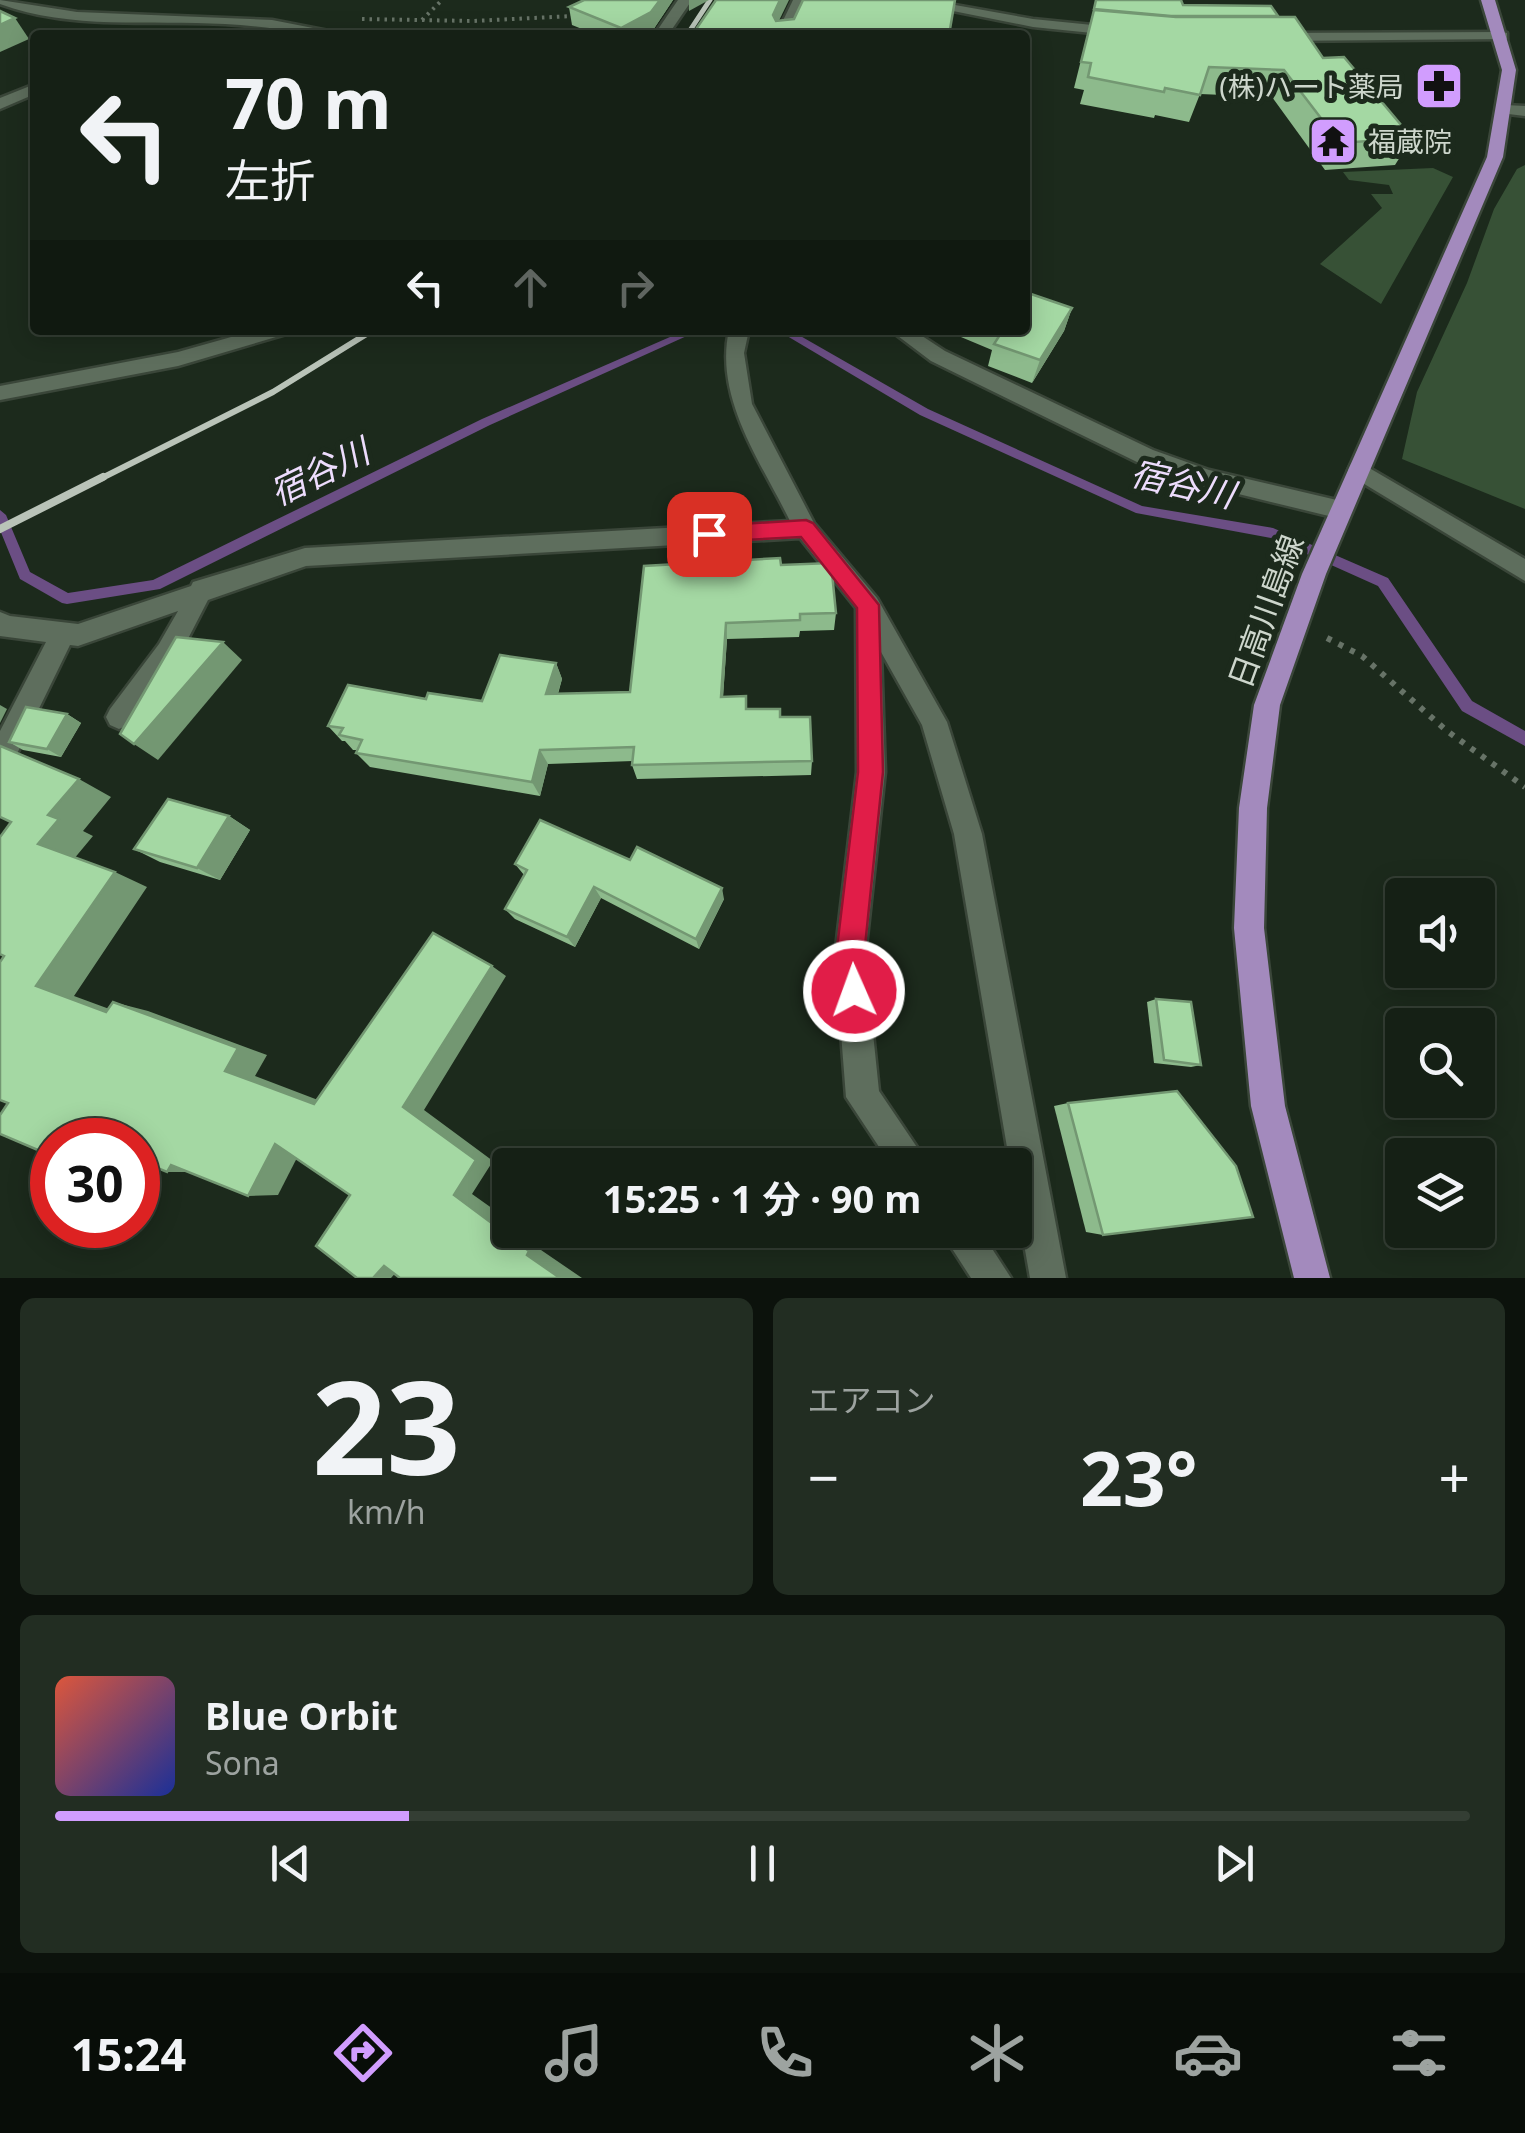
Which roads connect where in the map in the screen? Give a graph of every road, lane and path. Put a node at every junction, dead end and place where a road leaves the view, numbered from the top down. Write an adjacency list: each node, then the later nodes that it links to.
1 (1, 0): 8 (street)
2 (442, 0): 10 (path)
3 (686, 0): 13 (street)
4 (800, 0): 14 (street)
5 (905, 0): 15 (street)
6 (1488, 0): 16 (main road, 日高川島線)
7 (590, 15): 10 (path)
8 (82, 16): 11 (street); 12 (street)
9 (352, 20): 10 (path)
10 (422, 20)
11 (86, 30)
12 (308, 30)
13 (665, 30)
14 (785, 30)
15 (1134, 33)
16 (1502, 36): 17 (street); 20 (main road, 日高川島線)
17 (1266, 37)
18 (30, 90): 19 (street)
19 (0, 104)
20 (1515, 110): 25 (main road, 日高川島線)
21 (261, 335): 24 (street)
22 (739, 335): 27 (street)
23 (907, 335): 26 (street)
24 (0, 393)
25 (1359, 470): 26 (main road, 日高川島線); 28 (street)
26 (1337, 518): 31 (main road, 日高川島線)
27 (806, 528): 29 (street); 30 (street)
28 (1525, 571)
29 (202, 589): 33 (street); 34 (street)
30 (868, 605): 37 (street); 40 (street)
31 (1295, 621): 36 (path); 41 (main road, 日高川島線)
32 (0, 622): 33 (street)
33 (62, 633): 35 (street)
34 (119, 717)
35 (0, 759)
36 (1525, 786)
37 (900, 1148)
38 (971, 1248): 39 (street)
39 (992, 1278)
40 (1048, 1278)
41 (1312, 1278)

